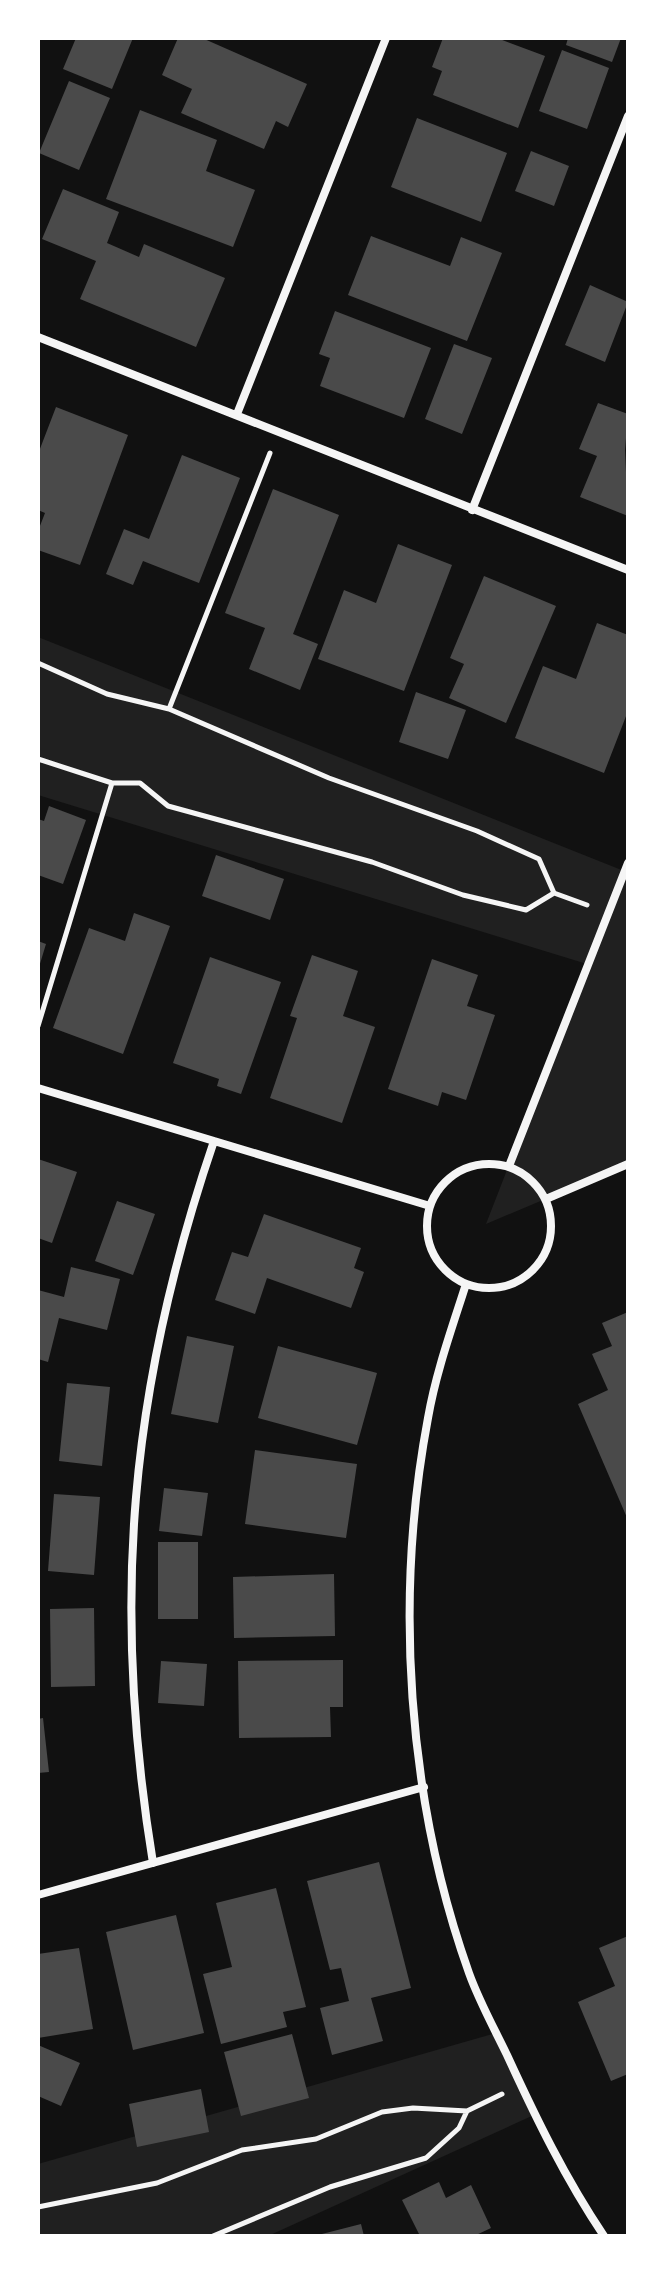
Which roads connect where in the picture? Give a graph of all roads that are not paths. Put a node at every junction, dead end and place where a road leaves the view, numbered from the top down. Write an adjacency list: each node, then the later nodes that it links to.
1 (386, 38): 4 (street)
2 (628, 116): 5 (street)
3 (38, 337): 4 (street)
4 (237, 414): 5 (street)
5 (472, 510): 6 (street)
6 (628, 570)
7 (628, 863): 11 (street)
8 (38, 1088): 9 (street)
9 (214, 1141): 13 (street); 16 (street)
10 (628, 1164): 12 (street)
11 (509, 1166): 12 (street); 13 (street)
12 (546, 1199): 14 (street)
13 (430, 1206): 14 (street)
14 (466, 1284): 15 (street)
15 (424, 1787): 16 (street); 18 (street)
16 (153, 1863): 17 (street)
17 (38, 1895)
18 (604, 2236)

